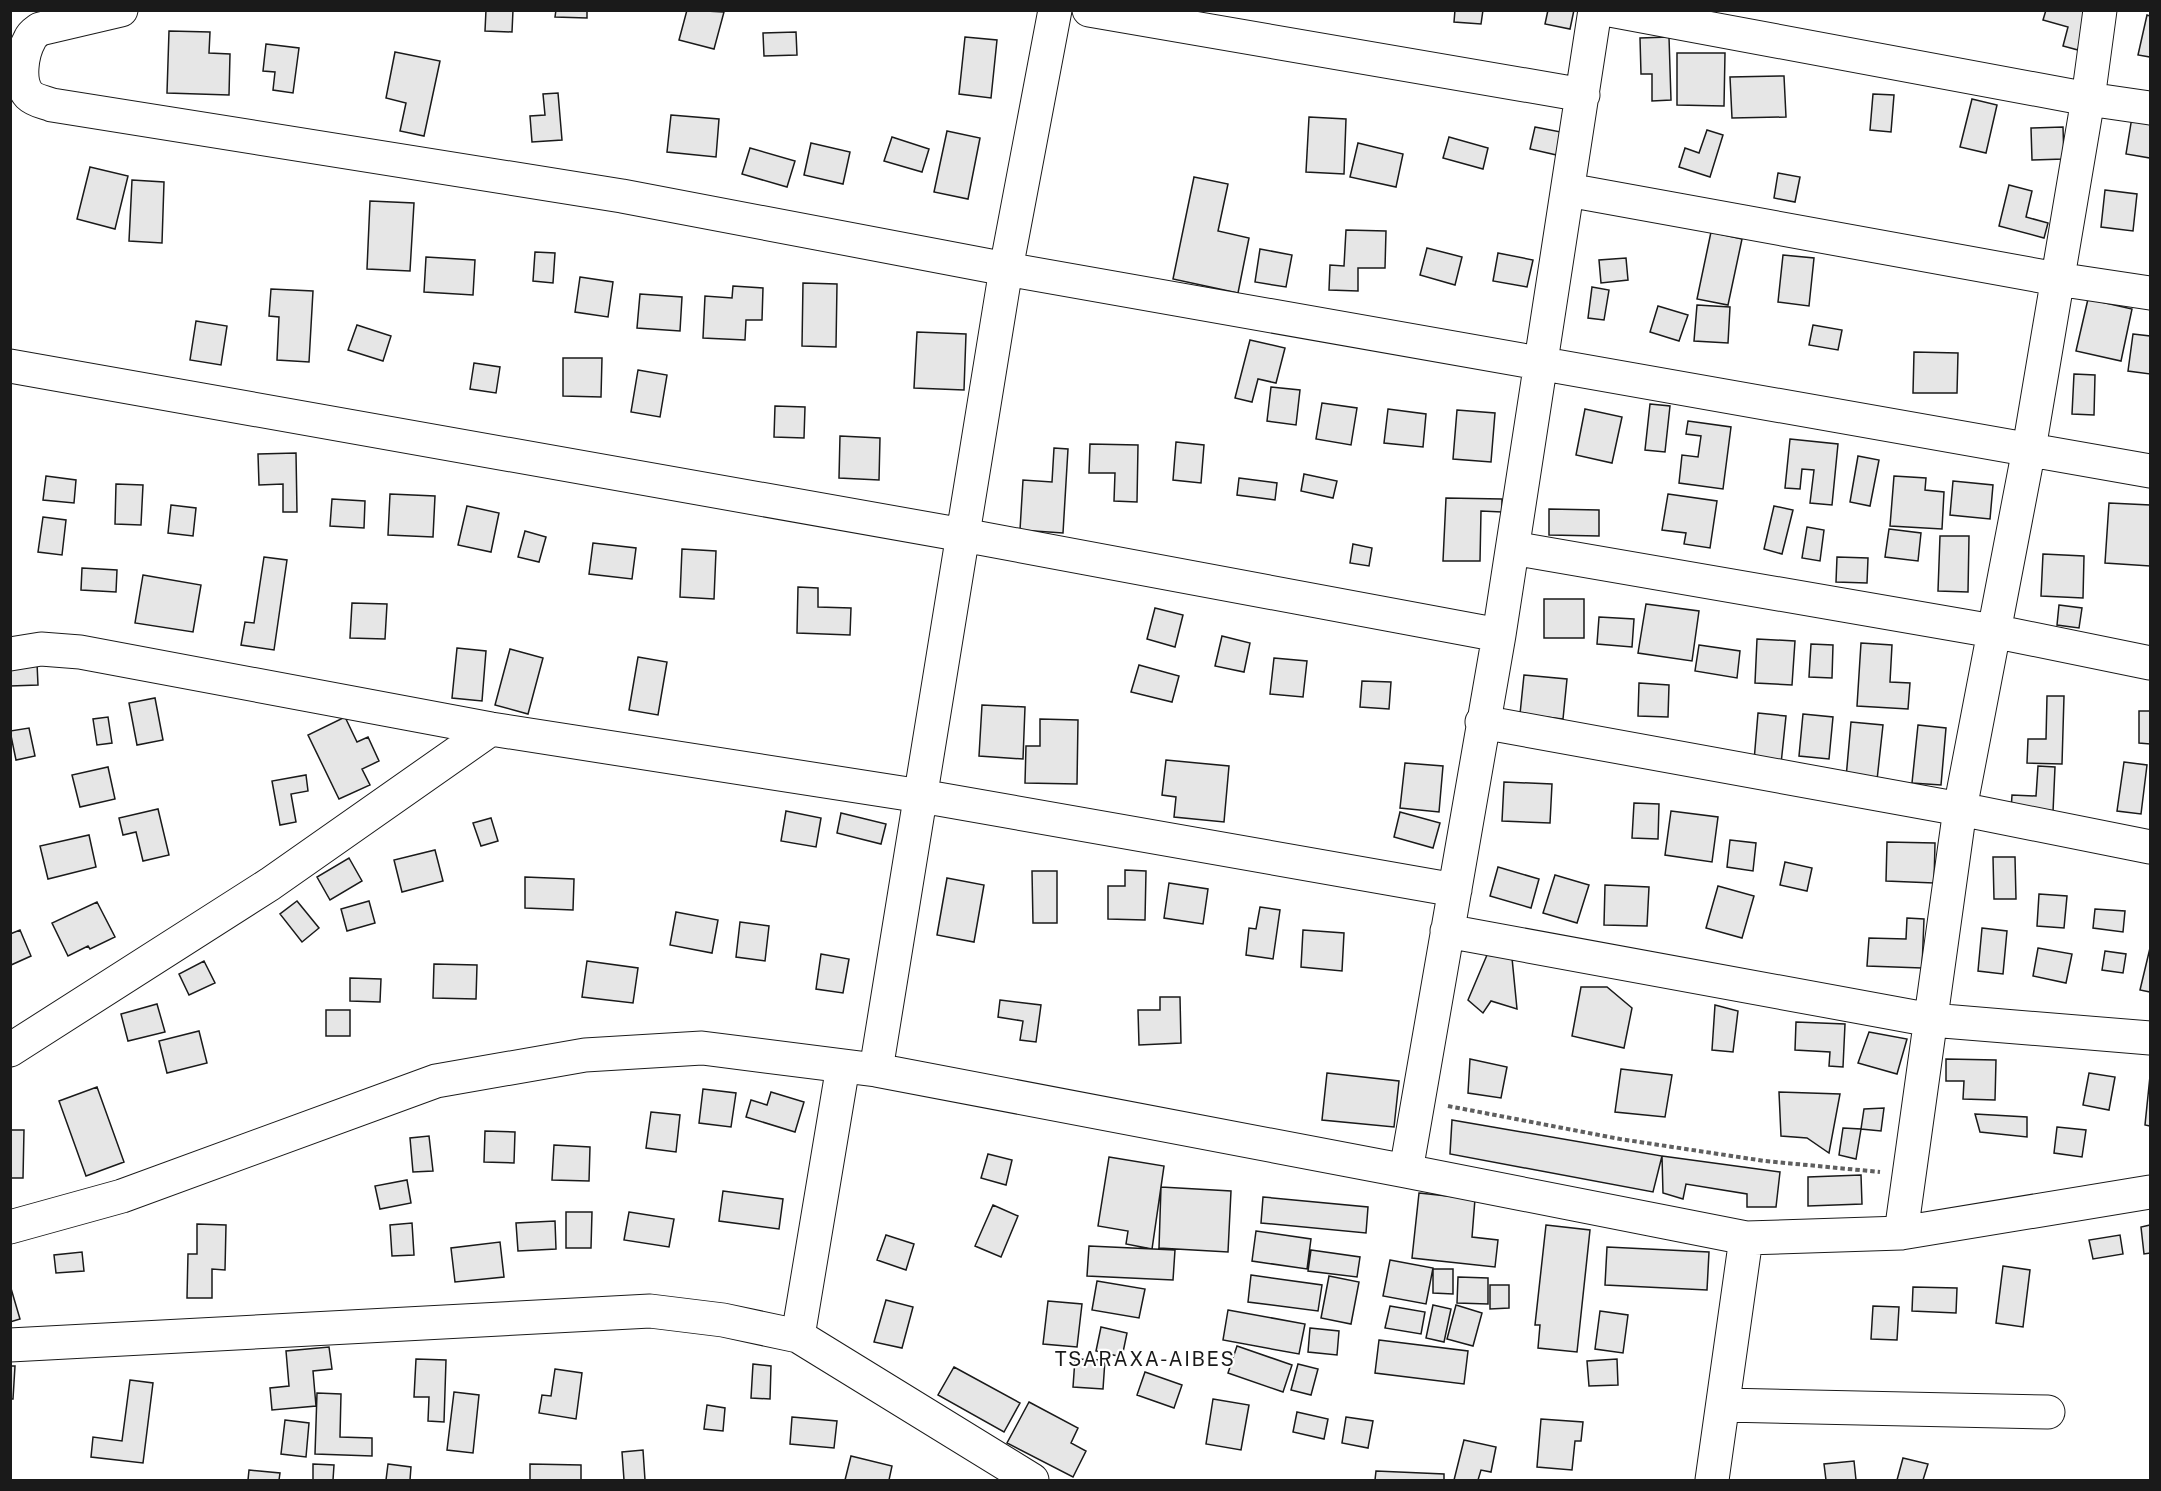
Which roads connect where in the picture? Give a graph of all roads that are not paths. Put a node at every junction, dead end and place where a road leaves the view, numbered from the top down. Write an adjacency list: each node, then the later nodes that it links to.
1 (121, 10): 11 (street)
2 (1055, 10): 11 (street)
3 (1089, 10): 7 (street)
4 (1595, 10): 7 (street)
5 (1610, 10): 8 (street)
6 (2100, 10): 8 (street)
7 (1583, 95): 10 (street)
8 (2088, 99): 9 (street); 12 (street)
9 (2151, 108)
10 (1568, 190): 12 (street); 14 (street)
11 (1006, 269): 14 (street); 18 (street)
12 (2057, 279): 13 (street); 16 (street)
13 (2151, 293)
14 (1542, 364): 16 (street); 19 (street)
15 (10, 366): 18 (street)
16 (2029, 449): 17 (street); 20 (street)
17 (2151, 471)
18 (963, 535): 21 (street); 26 (street)
19 (1513, 548): 20 (street); 21 (street)
20 (1994, 631): 23 (street); 27 (street)
21 (1499, 635): 24 (street)
22 (10, 654): 25 (street)
23 (2151, 663)
24 (1482, 722): 27 (street); 29 (street)
25 (491, 729): 26 (street); 33 (street)
26 (921, 796): 29 (street); 35 (street)
27 (1960, 809): 28 (street); 31 (street)
28 (2151, 847)
29 (1455, 890): 30 (street)
30 (1448, 931): 31 (street); 36 (street)
31 (1930, 1020): 32 (street); 39 (street)
32 (2151, 1038)
33 (10, 1050)
34 (843, 1066): 35 (street); 38 (street); 41 (street)
35 (876, 1070): 36 (street)
36 (1406, 1170): 40 (street)
37 (2151, 1192): 39 (street)
38 (10, 1227)
39 (1901, 1233): 40 (street)
40 (1746, 1238): 43 (street)
41 (798, 1336): 42 (street); 45 (street)
42 (10, 1345)
43 (1724, 1405): 44 (street); 46 (street)
44 (2048, 1412)
45 (1032, 1480)
46 (1712, 1480)

